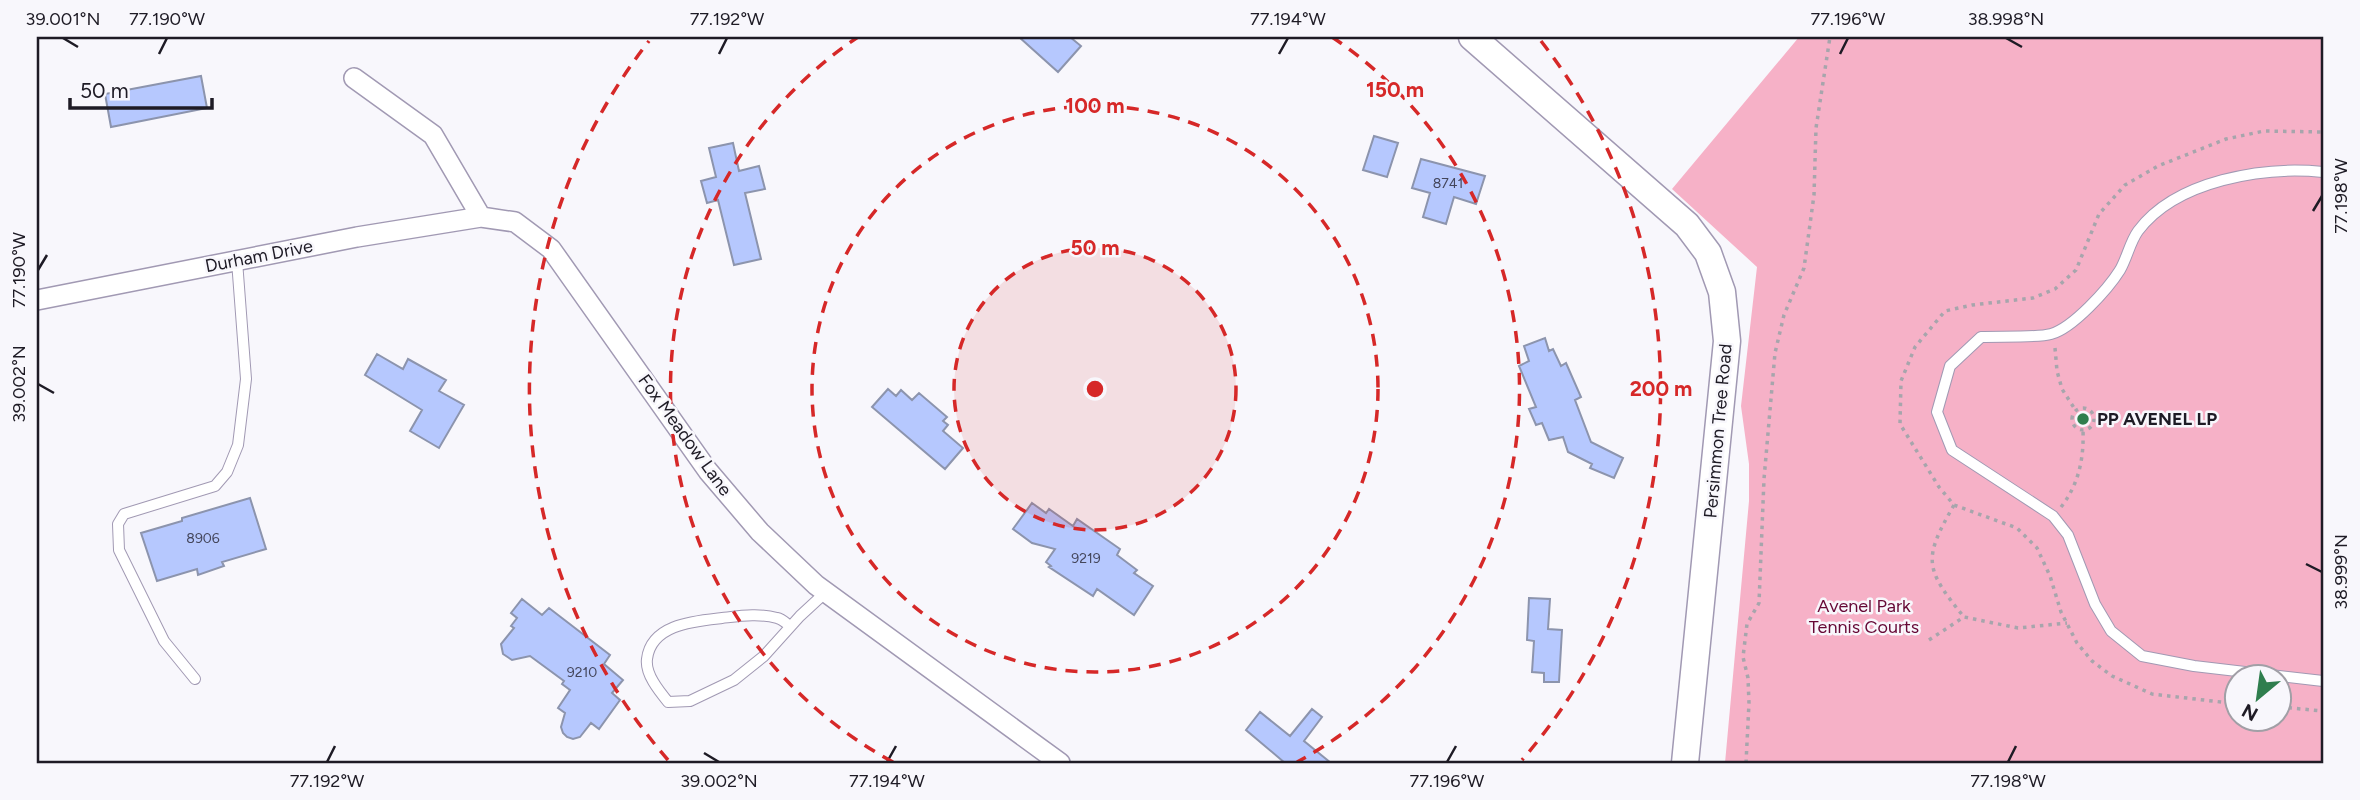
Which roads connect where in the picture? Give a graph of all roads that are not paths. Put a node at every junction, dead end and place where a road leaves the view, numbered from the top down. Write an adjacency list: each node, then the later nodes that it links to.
1 (1472, 37): 12 (main road, Persimmon Tree Road)
2 (354, 78): 4 (street)
3 (2323, 172): 10 (lane)
4 (481, 217): 5 (street, Durham Drive); 7 (street, Fox Meadow Lane)
5 (237, 261): 6 (street, Durham Drive); 9 (lane)
6 (37, 300)
7 (826, 592): 8 (lane); 11 (street, Fox Meadow Lane)
8 (790, 626): 8 (lane)
9 (195, 679)
10 (2323, 681)
11 (1060, 763)
12 (1685, 763)

